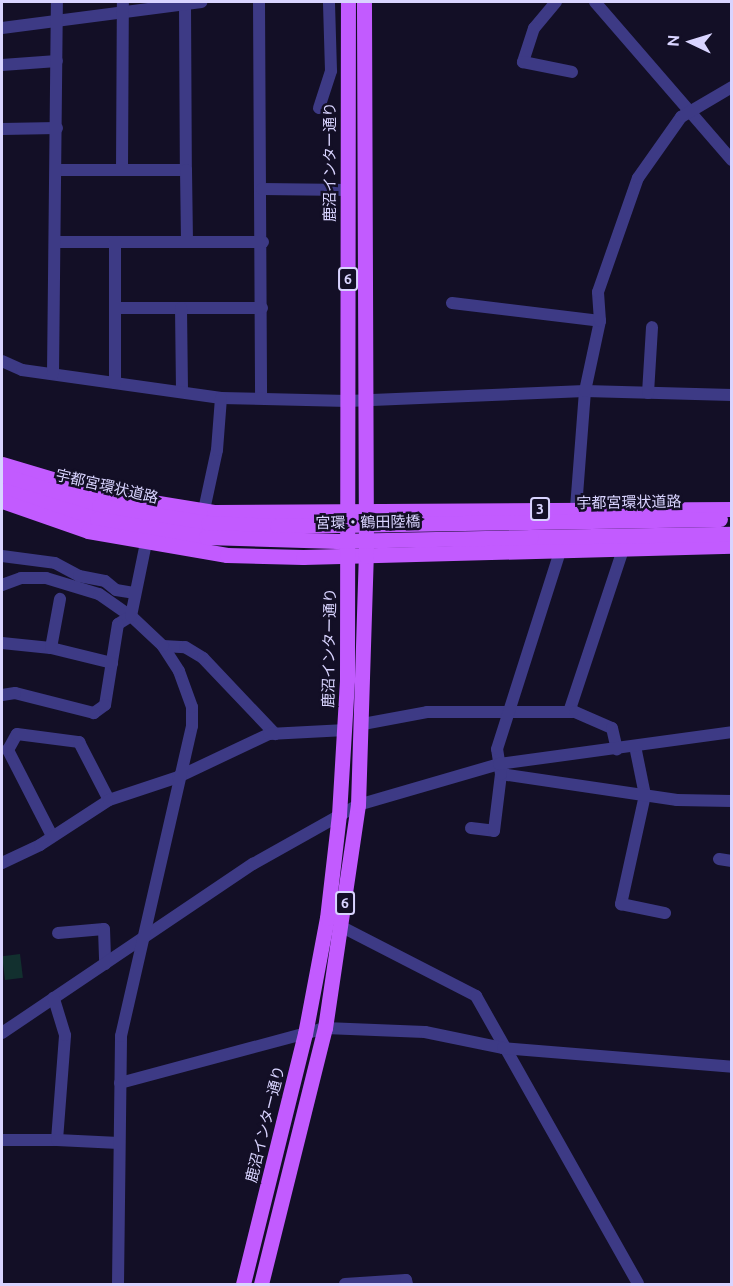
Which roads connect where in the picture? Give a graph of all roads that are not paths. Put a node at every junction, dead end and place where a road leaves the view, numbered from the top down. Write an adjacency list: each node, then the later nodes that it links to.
1 (57, 2): 11 (street)
2 (201, 2): 9 (street)
3 (259, 2): 25 (street)
4 (329, 2): 17 (street)
5 (348, 2): 26 (main road, 鹿沼インター通り / 6)
6 (364, 2): 46 (main road, 6)
7 (556, 2): 15 (street)
8 (595, 2): 18 (street)
9 (185, 4): 10 (street); 24 (street)
10 (123, 7): 11 (street); 22 (street)
11 (57, 22): 12 (street); 13 (street)
12 (2, 28)
13 (57, 61): 14 (street); 19 (street)
14 (2, 65)
15 (572, 72)
16 (732, 87): 18 (street)
17 (318, 108)
18 (689, 112): 21 (street); 35 (street)
19 (57, 128): 20 (street); 23 (street)
20 (2, 129)
21 (732, 160)
22 (122, 169): 23 (street); 24 (street)
23 (57, 170): 27 (street)
24 (186, 170): 29 (street)
25 (262, 189): 26 (street); 30 (street)
26 (348, 190): 47 (main road, 鹿沼インター通り / 6)
27 (56, 242): 28 (street); 38 (street)
28 (115, 242): 29 (street); 32 (street)
29 (188, 242): 30 (street)
30 (263, 242): 34 (street)
31 (452, 303): 35 (street)
32 (115, 308): 33 (street); 39 (street)
33 (181, 308): 34 (street); 41 (street)
34 (262, 308): 45 (street)
35 (600, 321): 40 (street)
36 (652, 327): 42 (street)
37 (2, 361): 38 (street)
38 (53, 374): 39 (street)
39 (115, 383): 41 (street)
40 (585, 391): 42 (street); 46 (street); 52 (street)
41 (182, 392): 44 (street)
42 (648, 393): 43 (street)
43 (732, 395)
44 (222, 398): 45 (street); 57 (street)
45 (261, 398): 47 (street)
46 (366, 401): 47 (street); 55 (main road, 6)
47 (348, 402): 54 (main road, 鹿沼インター通り / 6)
48 (2, 464): 57 (main road, 3)
49 (2, 475): 57 (main road, 宇都宮環状道路 / 3)
50 (2, 490): 57 (main road, 3)
51 (2, 501): 60 (main road)
52 (576, 508): 53 (main road, 3); 55 (main road, 3)
53 (732, 508)
54 (348, 513): 55 (main road, 3); 57 (main road, 3); 65 (main road, 鹿沼インター通り / 6)
55 (366, 513): 66 (main road, 6)
56 (732, 518): 58 (main road, 宇都宮環状道路 / 3)
57 (206, 524): 58 (main road, 宮環・鶴田陸橋 / 3, bridge)
58 (530, 530): 59 (main road, 3)
59 (732, 534)
60 (146, 543): 65 (main road); 68 (street)
61 (732, 546): 62 (main road)
62 (624, 547): 63 (main road); 77 (street)
63 (561, 548): 66 (main road); 76 (street)
64 (2, 556): 68 (street)
65 (348, 556): 66 (main road); 79 (main road, 鹿沼インター通り / 6)
66 (366, 556): 78 (main road, 6)
67 (2, 585): 70 (street)
68 (134, 593): 70 (street)
69 (60, 599): 73 (street)
70 (130, 616): 72 (street); 74 (street)
71 (2, 644): 73 (street)
72 (163, 646): 81 (street); 85 (street)
73 (51, 648): 74 (street)
74 (112, 663): 75 (street)
75 (2, 695)
76 (510, 710): 77 (street); 78 (street); 84 (street)
77 (568, 712): 83 (street)
78 (363, 724): 89 (main road, 6)
79 (346, 730): 81 (street); 90 (main road, 鹿沼インター通り / 6)
80 (732, 732): 82 (street)
81 (275, 734): 85 (street)
82 (635, 746): 83 (street); 86 (street)
83 (617, 749): 84 (street)
84 (500, 769): 86 (street); 89 (street); 91 (street)
85 (182, 775): 87 (street); 97 (street)
86 (645, 795): 88 (street); 94 (street)
87 (109, 800): 92 (street); 92 (street)
88 (732, 801)
89 (358, 806): 90 (street); 95 (main road, 6)
90 (339, 815): 97 (street); 102 (main road, 鹿沼インター通り / 6)
91 (471, 828)
92 (52, 836): 93 (street)
93 (2, 863)
94 (665, 913)
95 (342, 927): 100 (main road, 6); 103 (street)
96 (58, 933): 98 (street)
97 (140, 940): 98 (street); 105 (street)
98 (105, 964): 99 (street)
99 (54, 998): 101 (street); 107 (street)
100 (325, 1028): 102 (street); 103 (street); 111 (main road, 6)
101 (2, 1032)
102 (305, 1034): 105 (street); 110 (main road, 鹿沼インター通り / 6)
103 (503, 1048): 104 (street); 114 (street)
104 (732, 1066)
105 (120, 1083): 108 (street)
106 (2, 1140): 107 (street)
107 (57, 1140): 108 (street)
108 (119, 1143): 109 (street)
109 (118, 1284)
110 (243, 1284)
111 (261, 1284)
112 (345, 1284): 113 (street)
113 (407, 1284)
114 (638, 1284)

